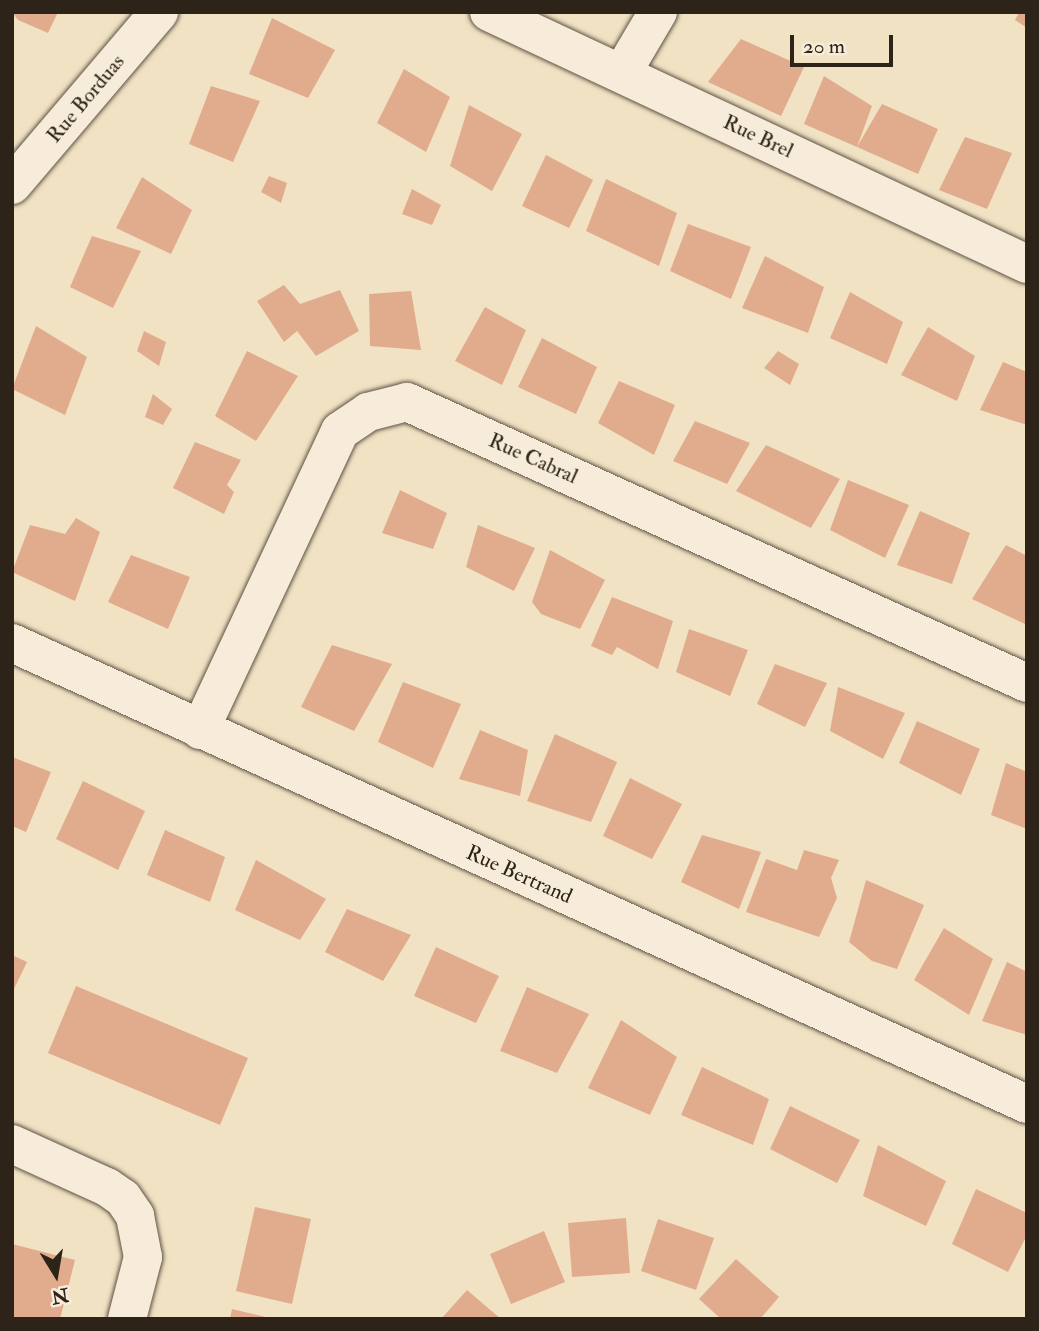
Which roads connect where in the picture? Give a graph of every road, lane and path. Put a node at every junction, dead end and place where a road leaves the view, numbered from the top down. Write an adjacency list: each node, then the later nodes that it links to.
1 (159, 12): 5 (street, Rue Borduas)
2 (489, 12): 4 (street, Rue Brel)
3 (658, 12): 4 (street)
4 (622, 73): 6 (street, Rue Brel)
5 (12, 186)
6 (1027, 264)
7 (12, 643): 9 (street, Rue Bertrand)
8 (1027, 683): 9 (street, Rue Cabral)
9 (200, 730): 10 (street, Rue Bertrand)
10 (1027, 1104)
11 (12, 1144): 12 (street)
12 (127, 1319)

